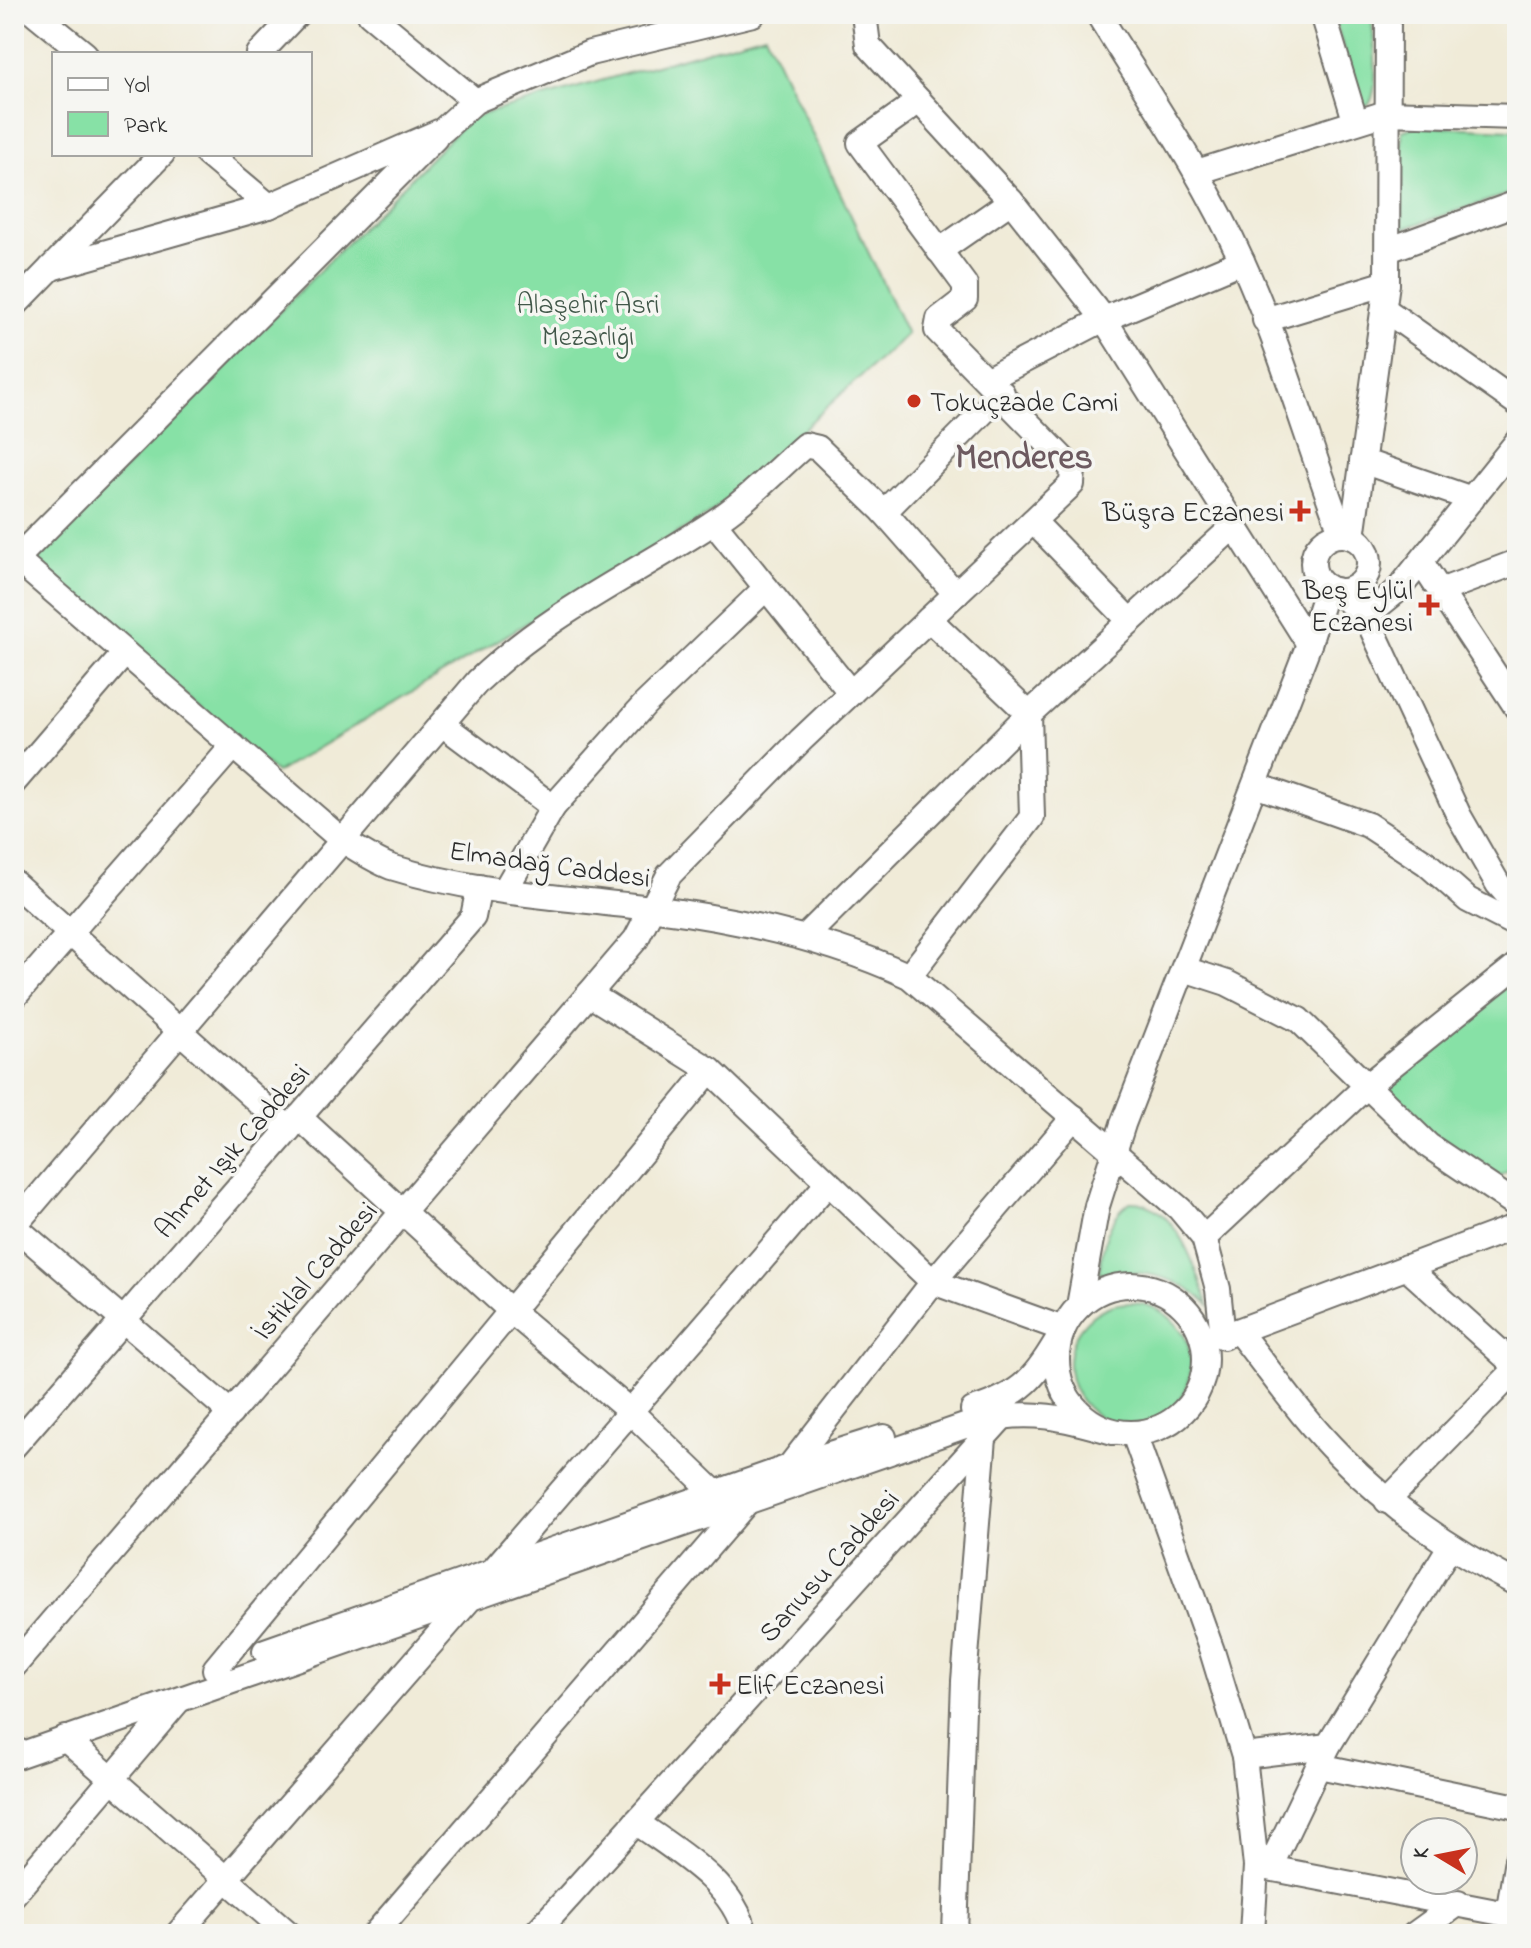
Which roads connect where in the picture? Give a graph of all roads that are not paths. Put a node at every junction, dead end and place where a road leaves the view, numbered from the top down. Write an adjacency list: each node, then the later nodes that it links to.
1 (36, 14): 9 (street)
2 (297, 14): 10 (street)
3 (370, 14): 11 (street)
4 (753, 14): 11 (street)
5 (864, 14): 12 (street)
6 (1098, 14): 19 (street)
7 (1323, 14): 15 (street)
8 (1388, 14): 13 (street)
9 (83, 52)
10 (261, 52)
11 (475, 101): 16 (street)
12 (919, 101): 20 (street); 24 (street)
13 (1386, 113): 14 (street); 15 (street); 23 (street)
14 (1517, 117)
15 (1355, 120): 19 (street)
16 (443, 130): 22 (street); 44 (street)
17 (160, 156): 26 (street)
18 (209, 156): 22 (street)
19 (1197, 172): 25 (street)
20 (1011, 201): 24 (street); 30 (street)
21 (1517, 203): 23 (street)
22 (269, 206): 26 (street)
23 (1388, 250): 27 (street)
24 (939, 251): 32 (street, İstiklal Caddesi)
25 (1242, 261): 30 (street); 31 (street)
26 (51, 268): 28 (street)
27 (1387, 283): 29 (street); 31 (street)
28 (14, 306)
29 (1384, 309): 33 (street); 35 (street)
30 (1104, 319): 32 (street); 41 (street)
31 (1265, 320): 36 (street)
32 (995, 386): 38 (street); 39 (street, İstiklal Caddesi)
33 (1517, 403)
34 (1517, 442): 37 (street)
35 (1362, 461): 37 (street); 42 (street)
36 (1320, 477): 42 (street); 43 (street)
37 (1472, 499): 45 (street)
38 (884, 512): 40 (street); 51 (street)
39 (1033, 521): 51 (street, İstiklal Caddesi); 54 (street)
40 (714, 523): 48 (street); 61 (street)
41 (1234, 526): 54 (street); 55 (street)
42 (1347, 536): 43 (street); 47 (street)
43 (1317, 547): 49 (street)
44 (15, 558): 56 (street, Elmadağ Caddesi)
45 (1421, 562): 50 (street); 52 (street)
46 (1517, 562): 50 (street)
47 (1368, 568): 49 (street); 52 (street)
48 (766, 588): 58 (street); 65 (street)
49 (1331, 589): 52 (street); 55 (street)
50 (1440, 591): 57 (street)
51 (956, 594): 53 (street, İstiklal Caddesi)
52 (1366, 616): 70 (street)
53 (929, 619): 58 (street, İstiklal Caddesi); 60 (street)
54 (1130, 621): 60 (street)
55 (1309, 644): 64 (street)
56 (125, 653): 62 (street, Elmadağ Caddesi); 63 (street)
57 (1509, 681): 59 (street)
58 (851, 693): 71 (street, İstiklal Caddesi)
59 (1517, 708)
60 (1029, 714): 74 (street); 77 (street)
61 (442, 724): 65 (street); 66 (street)
62 (233, 746): 66 (street, Elmadağ Caddesi); 73 (street)
63 (14, 782)
64 (1255, 785): 72 (street); 76 (street)
65 (553, 807): 69 (street)
66 (343, 841): 68 (street, Elmadağ Caddesi); 80 (street)
67 (14, 883): 73 (street)
68 (479, 887): 69 (street, Elmadağ Caddesi); 84 (street, Ahmet Işık Caddesi)
69 (505, 890): 71 (street, Elmadağ Caddesi)
70 (1517, 906)
71 (653, 908): 74 (street, Elmadağ Caddesi); 78 (street, İstiklal Caddesi)
72 (1517, 925)
73 (70, 933): 79 (street); 80 (street)
74 (805, 937): 77 (street, Elmadağ Caddesi)
75 (1517, 965): 82 (street)
76 (1184, 969): 82 (street); 85 (street)
77 (909, 976): 83 (street, Elmadağ Caddesi)
78 (589, 994): 81 (street); 88 (street, İstiklal Caddesi)
79 (14, 997)
80 (181, 1030): 84 (street); 89 (street)
81 (710, 1070): 86 (street); 95 (street)
82 (1367, 1086): 87 (street); 91 (street)
83 (1074, 1117): 85 (street, Elmadağ Caddesi); 93 (street)
84 (294, 1123): 88 (street); 96 (street, Ahmet Işık Caddesi)
85 (1114, 1152): 91 (street, Elmadağ Caddesi); 94 (street)
86 (828, 1183): 93 (street); 101 (street)
87 (1517, 1205)
88 (401, 1214): 95 (street); 102 (street, İstiklal Caddesi)
89 (14, 1226): 96 (street)
90 (1517, 1226): 92 (street)
91 (1204, 1238): 98 (street)
92 (1406, 1267): 98 (street); 99 (street)
93 (933, 1282): 97 (street); 107 (street)
94 (1079, 1306): 97 (street); 98 (street)
95 (511, 1311): 101 (street); 116 (street)
96 (123, 1320): 102 (street); 106 (street, Ahmet Işık Caddesi)
97 (1062, 1332): 100 (street, Sarıusu Caddesi); 104 (street)
98 (1221, 1337): 104 (street); 109 (street)
99 (1517, 1368): 109 (street)
100 (1023, 1389): 103 (street, Sarıusu Caddesi); 107 (street)
101 (631, 1412): 108 (street); 112 (street)
102 (231, 1413): 115 (street, İstiklal Caddesi)
103 (1004, 1415): 104 (street); 105 (street, Sarıusu Caddesi); 110 (street)
104 (1124, 1433): 120 (street)
105 (984, 1438): 125 (street, Sarıusu Caddesi); 137 (street)
106 (14, 1446)
107 (789, 1467): 108 (street)
108 (715, 1493): 112 (street)
109 (1387, 1501): 111 (street)
110 (747, 1502): 114 (street); 134 (street)
111 (1449, 1548): 113 (street); 121 (street)
112 (494, 1570): 116 (street)
113 (1517, 1584)
114 (469, 1599): 117 (street); 128 (street)
115 (14, 1666)
116 (215, 1669): 119 (street)
117 (180, 1698): 118 (street); 123 (street)
118 (65, 1738): 122 (street); 123 (street)
119 (14, 1739)
120 (1244, 1756): 121 (street); 127 (street)
121 (1324, 1756): 124 (street); 127 (street)
122 (14, 1757)
123 (111, 1779): 128 (street); 129 (street)
124 (1517, 1807)
125 (636, 1822): 135 (street, Sarıusu Caddesi); 136 (street)
126 (1517, 1860): 131 (street)
127 (1263, 1866): 130 (street); 138 (street)
128 (226, 1879): 132 (street); 133 (street)
129 (14, 1894)
130 (1458, 1903): 131 (street); 139 (street)
131 (1512, 1915)
132 (178, 1934)
133 (289, 1934)
134 (375, 1934)
135 (535, 1934)
136 (745, 1934)
137 (955, 1934)
138 (1252, 1934)
139 (1415, 1934)

